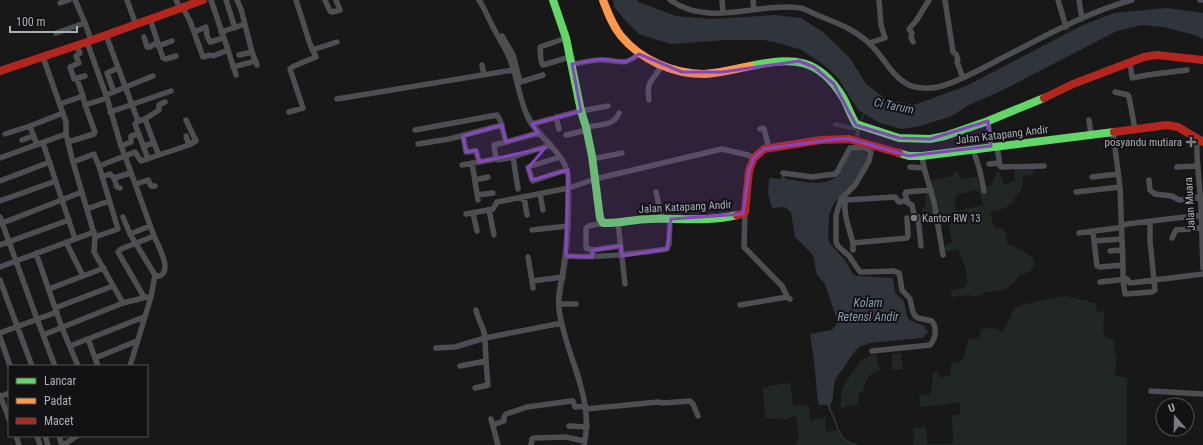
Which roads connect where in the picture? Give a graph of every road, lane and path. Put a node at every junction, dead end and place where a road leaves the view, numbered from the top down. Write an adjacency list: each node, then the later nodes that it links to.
1 (69, 0): 26 (street)
2 (75, 0): 34 (street)
3 (127, 0): 36 (street)
4 (176, 0): 27 (street)
5 (203, 0): 27 (street)
6 (211, 0): 42 (street)
7 (226, 0): 30 (street)
8 (237, 0): 28 (street)
9 (296, 0): 53 (street)
10 (325, 0): 11 (street)
11 (336, 0)
12 (481, 0): 67 (street); 75 (street)
13 (553, 0): 44 (street)
14 (670, 0): 31 (street)
15 (722, 0): 31 (street)
16 (753, 0): 29 (street)
17 (879, 0): 49 (street)
18 (929, 0): 48 (street)
19 (945, 0): 74 (street)
20 (1058, 0): 37 (street)
21 (1079, 0): 33 (street)
22 (1132, 0): 33 (street)
23 (1200, 0): 24 (street)
24 (1203, 0)
25 (604, 1): 55 (street)
26 (60, 3)
27 (181, 8): 32 (street); 39 (street)
28 (241, 9): 30 (street); 35 (street)
29 (754, 10): 31 (street); 49 (street)
30 (231, 13): 38 (street)
31 (724, 13)
32 (150, 19): 36 (street); 50 (street)
33 (1082, 19): 37 (street)
34 (85, 23): 40 (street); 45 (street)
35 (245, 24): 38 (street); 54 (street)
36 (136, 25): 41 (street)
37 (1066, 26): 74 (street)
38 (235, 28): 42 (street)
39 (194, 32): 42 (street); 52 (street)
40 (56, 33)
41 (106, 35): 45 (street); 65 (street)
42 (222, 35): 52 (street)
43 (144, 37): 50 (street)
44 (566, 38): 60 (street); 60 (street)
45 (89, 41): 51 (street); 82 (street)
46 (172, 41): 50 (street)
47 (337, 42): 53 (street)
48 (913, 42)
49 (869, 43): 74 (street)
50 (158, 44): 57 (street)
51 (76, 45): 58 (street); 76 (street)
52 (228, 50): 64 (street)
53 (312, 50): 92 (street)
54 (252, 52): 56 (street); 64 (street)
55 (639, 54): 60 (street); 63 (street)
56 (239, 55)
57 (176, 56)
58 (43, 57): 66 (street); 86 (street)
59 (1203, 60): 61 (street)
60 (571, 61): 90 (street)
61 (1130, 62): 68 (street); 100 (street)
62 (482, 65): 70 (street)
63 (661, 66): 84 (street); 100 (street)
64 (233, 67): 69 (street)
65 (118, 68): 77 (street); 79 (street)
66 (0, 70)
67 (513, 70): 70 (street); 75 (street)
68 (1187, 70)
69 (236, 75)
70 (484, 75): 83 (street)
71 (543, 75): 75 (street)
72 (84, 76): 76 (street)
73 (153, 76): 77 (street)
74 (963, 78)
75 (518, 82): 101 (street)
76 (76, 83): 81 (street)
77 (125, 87): 79 (street); 87 (street)
78 (171, 91): 87 (street)
79 (114, 92): 82 (street)
80 (1115, 92): 107 (street)
81 (83, 96): 86 (street); 88 (street)
82 (106, 97): 88 (street); 91 (street)
83 (337, 99)
84 (649, 100)
85 (165, 102): 96 (street)
86 (60, 104): 93 (street)
87 (132, 105): 91 (street); 99 (street)
88 (86, 106): 121 (street)
89 (608, 106): 90 (street)
90 (581, 111): 95 (street); 105 (street)
91 (110, 112): 129 (street)
92 (289, 112)
93 (63, 113): 103 (street); 112 (street)
94 (619, 113): 105 (street)
95 (556, 117): 101 (street); 104 (street)
96 (145, 119): 99 (street); 124 (street)
97 (186, 120): 127 (street)
98 (1089, 120): 115 (street)
99 (138, 121): 113 (street)
100 (988, 121): 131 (street)
101 (534, 124): 110 (street)
102 (502, 125): 108 (street); 118 (street); 122 (street)
103 (30, 126): 111 (street); 116 (street)
104 (559, 128)
105 (587, 128): 114 (street); 144 (street)
106 (760, 129): 132 (street)
107 (1135, 129): 109 (street, Jalan Katapang Andir); 120 (street, Jalan Katapang Andir)
108 (415, 130)
109 (1113, 132): 115 (street, Jalan Katapang Andir); 160 (street)
110 (538, 133): 122 (street); 128 (street)
111 (5, 134)
112 (66, 134): 121 (street); 123 (street)
113 (139, 134): 129 (street); 130 (street)
114 (566, 135)
115 (1091, 135): 131 (street, Jalan Katapang Andir)
116 (33, 136): 119 (street); 126 (street)
117 (186, 136): 127 (street)
118 (463, 136): 125 (street); 147 (street)
119 (22, 140)
120 (1200, 140): 153 (street, Jalan Muara)
121 (68, 142): 146 (street)
122 (506, 142): 143 (street)
123 (43, 143): 126 (street); 145 (street)
124 (154, 143): 130 (street); 135 (street)
125 (418, 144)
126 (37, 145): 140 (street)
127 (189, 145): 135 (street)
128 (551, 145): 138 (street); 139 (street)
129 (121, 146): 136 (street)
130 (143, 146): 142 (street)
131 (994, 146): 133 (street, Jalan Katapang Andir); 148 (street)
132 (768, 148): 137 (street, Jalan Katapang Andir); 141 (street, Jalan Katapang Andir)
133 (973, 149): 137 (street, Jalan Katapang Andir); 177 (street)
134 (622, 153): 144 (street)
135 (159, 155): 142 (street)
136 (125, 156): 142 (street); 151 (street); 158 (street)
137 (922, 156): 156 (street)
138 (513, 157): 143 (street); 175 (street)
139 (560, 157): 157 (street); 157 (street)
140 (0, 158)
141 (754, 158): 165 (street); 192 (street, Jalan Katapang Andir)
142 (148, 159)
143 (496, 159): 147 (street)
144 (592, 159): 165 (street)
145 (50, 162): 168 (street); 169 (street)
146 (72, 162): 151 (street); 178 (street)
147 (476, 163): 150 (street); 166 (street)
148 (999, 163): 149 (street); 152 (street)
149 (988, 164)
150 (462, 165)
151 (99, 166): 161 (street)
152 (1044, 166)
153 (1198, 166): 155 (street); 184 (street, Jalan Muara)
154 (910, 167): 156 (street)
155 (1177, 167)
156 (924, 168): 176 (street)
157 (566, 170): 172 (street)
158 (131, 173): 164 (street); 170 (street)
159 (783, 173): 277 (street)
160 (1118, 174): 163 (street); 173 (street)
161 (102, 177): 164 (street); 187 (street)
162 (488, 177): 166 (street)
163 (1092, 177)
164 (114, 178): 174 (street)
165 (595, 179): 172 (street); 203 (street)
166 (475, 180): 181 (street)
167 (1149, 180): 184 (street)
168 (0, 181)
169 (56, 181): 185 (street); 186 (street)
170 (136, 184): 171 (street); 205 (street)
171 (155, 186)
172 (570, 187): 182 (street); 206 (street)
173 (1120, 187): 180 (street); 207 (street)
174 (120, 188)
175 (518, 189)
176 (931, 190): 188 (street); 233 (street)
177 (984, 191)
178 (82, 192): 185 (street); 189 (street)
179 (656, 192): 199 (street)
180 (1076, 192)
181 (493, 193)
182 (540, 194): 183 (street); 191 (street)
183 (524, 197): 190 (street); 195 (street)
184 (1200, 197): 196 (street, Jalan Muara)
185 (62, 200): 200 (street); 201 (street)
186 (0, 201)
187 (109, 201): 189 (street); 212 (street)
188 (906, 201): 223 (street); 227 (street)
189 (88, 208): 212 (street)
190 (489, 210): 193 (street); 215 (street)
191 (543, 210)
192 (745, 212): 199 (street, Jalan Katapang Andir); 261 (street)
193 (473, 213): 194 (street); 210 (street)
194 (466, 214)
195 (527, 215)
196 (1201, 215): 202 (street); 208 (street, Jalan Muara)
197 (123, 217): 213 (street)
198 (907, 218): 223 (street)
199 (666, 219): 204 (street, Jalan Katapang Andir); 235 (street)
200 (69, 220): 218 (street); 221 (street)
201 (1, 221): 221 (street)
202 (1150, 222): 207 (street); 249 (street)
203 (603, 223): 204 (street, Jalan Katapang Andir); 228 (street)
204 (618, 223): 226 (street)
205 (150, 226): 213 (street); 216 (street)
206 (568, 226): 209 (street); 234 (street)
207 (1122, 226): 211 (street); 219 (street)
208 (1202, 228): 217 (street); 242 (street, Jalan Muara)
209 (532, 230)
210 (477, 231)
211 (1094, 232): 214 (street); 220 (street)
212 (95, 234): 218 (street); 241 (street)
213 (130, 234): 224 (street)
214 (1079, 234)
215 (494, 235)
216 (154, 236): 224 (street); 245 (street)
217 (1172, 238)
218 (75, 239): 222 (street)
219 (1122, 239): 220 (street); 230 (street)
220 (1094, 240): 239 (street)
221 (9, 242): 225 (street); 238 (street)
222 (66, 242): 232 (street); 244 (street)
223 (853, 242): 229 (street)
224 (136, 243): 245 (street); 256 (street)
225 (0, 245)
226 (621, 246): 228 (street); 235 (street)
227 (921, 246)
228 (593, 250): 237 (street)
229 (853, 250)
230 (1123, 250): 231 (street); 239 (street)
231 (1110, 251)
232 (36, 253): 238 (street); 255 (street)
233 (943, 255)
234 (567, 256): 237 (street); 246 (street)
235 (622, 256): 237 (street); 252 (street)
236 (528, 257): 250 (street)
237 (592, 257)
238 (16, 261): 240 (street); 265 (street)
239 (1123, 265): 248 (street)
240 (0, 267)
241 (104, 268): 244 (street); 253 (street)
242 (1203, 268)
243 (1203, 274): 249 (street)
244 (83, 276): 255 (street)
245 (155, 277): 257 (street)
246 (563, 277): 250 (street); 259 (street)
247 (0, 280): 267 (street)
248 (1123, 280): 249 (street); 249 (street); 251 (street)
249 (1154, 280)
250 (532, 281): 254 (street)
251 (1100, 282)
252 (625, 284)
253 (113, 286): 258 (street); 262 (street)
254 (533, 288)
255 (49, 289): 262 (street)
256 (144, 297): 257 (street); 258 (street)
257 (151, 297): 264 (street)
258 (123, 303): 268 (street)
259 (560, 304): 260 (street); 266 (street)
260 (576, 304)
261 (740, 305)
262 (56, 310): 265 (street); 268 (street)
263 (476, 310): 272 (street)
264 (144, 317): 273 (street); 274 (street)
265 (37, 319): 267 (street); 270 (street)
266 (562, 323): 272 (street); 291 (street)
267 (18, 326): 269 (street); 281 (street)
268 (62, 328): 270 (street); 275 (street)
269 (0, 333)
270 (43, 335): 282 (street)
271 (0, 337): 280 (street)
272 (485, 338): 276 (street); 279 (street)
273 (88, 339): 275 (street); 278 (street)
274 (137, 342): 278 (street); 285 (street)
275 (70, 346): 283 (street)
276 (436, 348)
277 (872, 351)
278 (95, 358): 284 (street)
279 (486, 361): 286 (street); 287 (street)
280 (10, 365)
281 (32, 365)
282 (55, 365)
283 (78, 365)
284 (98, 365)
285 (130, 365)
286 (460, 366)
287 (475, 388)
288 (1151, 391): 289 (street)
289 (1203, 394)
290 (0, 396): 292 (street)
291 (587, 408): 293 (street); 295 (street); 299 (street)
292 (8, 415)
293 (698, 416)
294 (569, 426): 295 (street)
295 (586, 427): 297 (street)
296 (76, 437): 298 (street)
297 (584, 443): 300 (street)
298 (63, 445)
299 (498, 445)
300 (531, 445)

